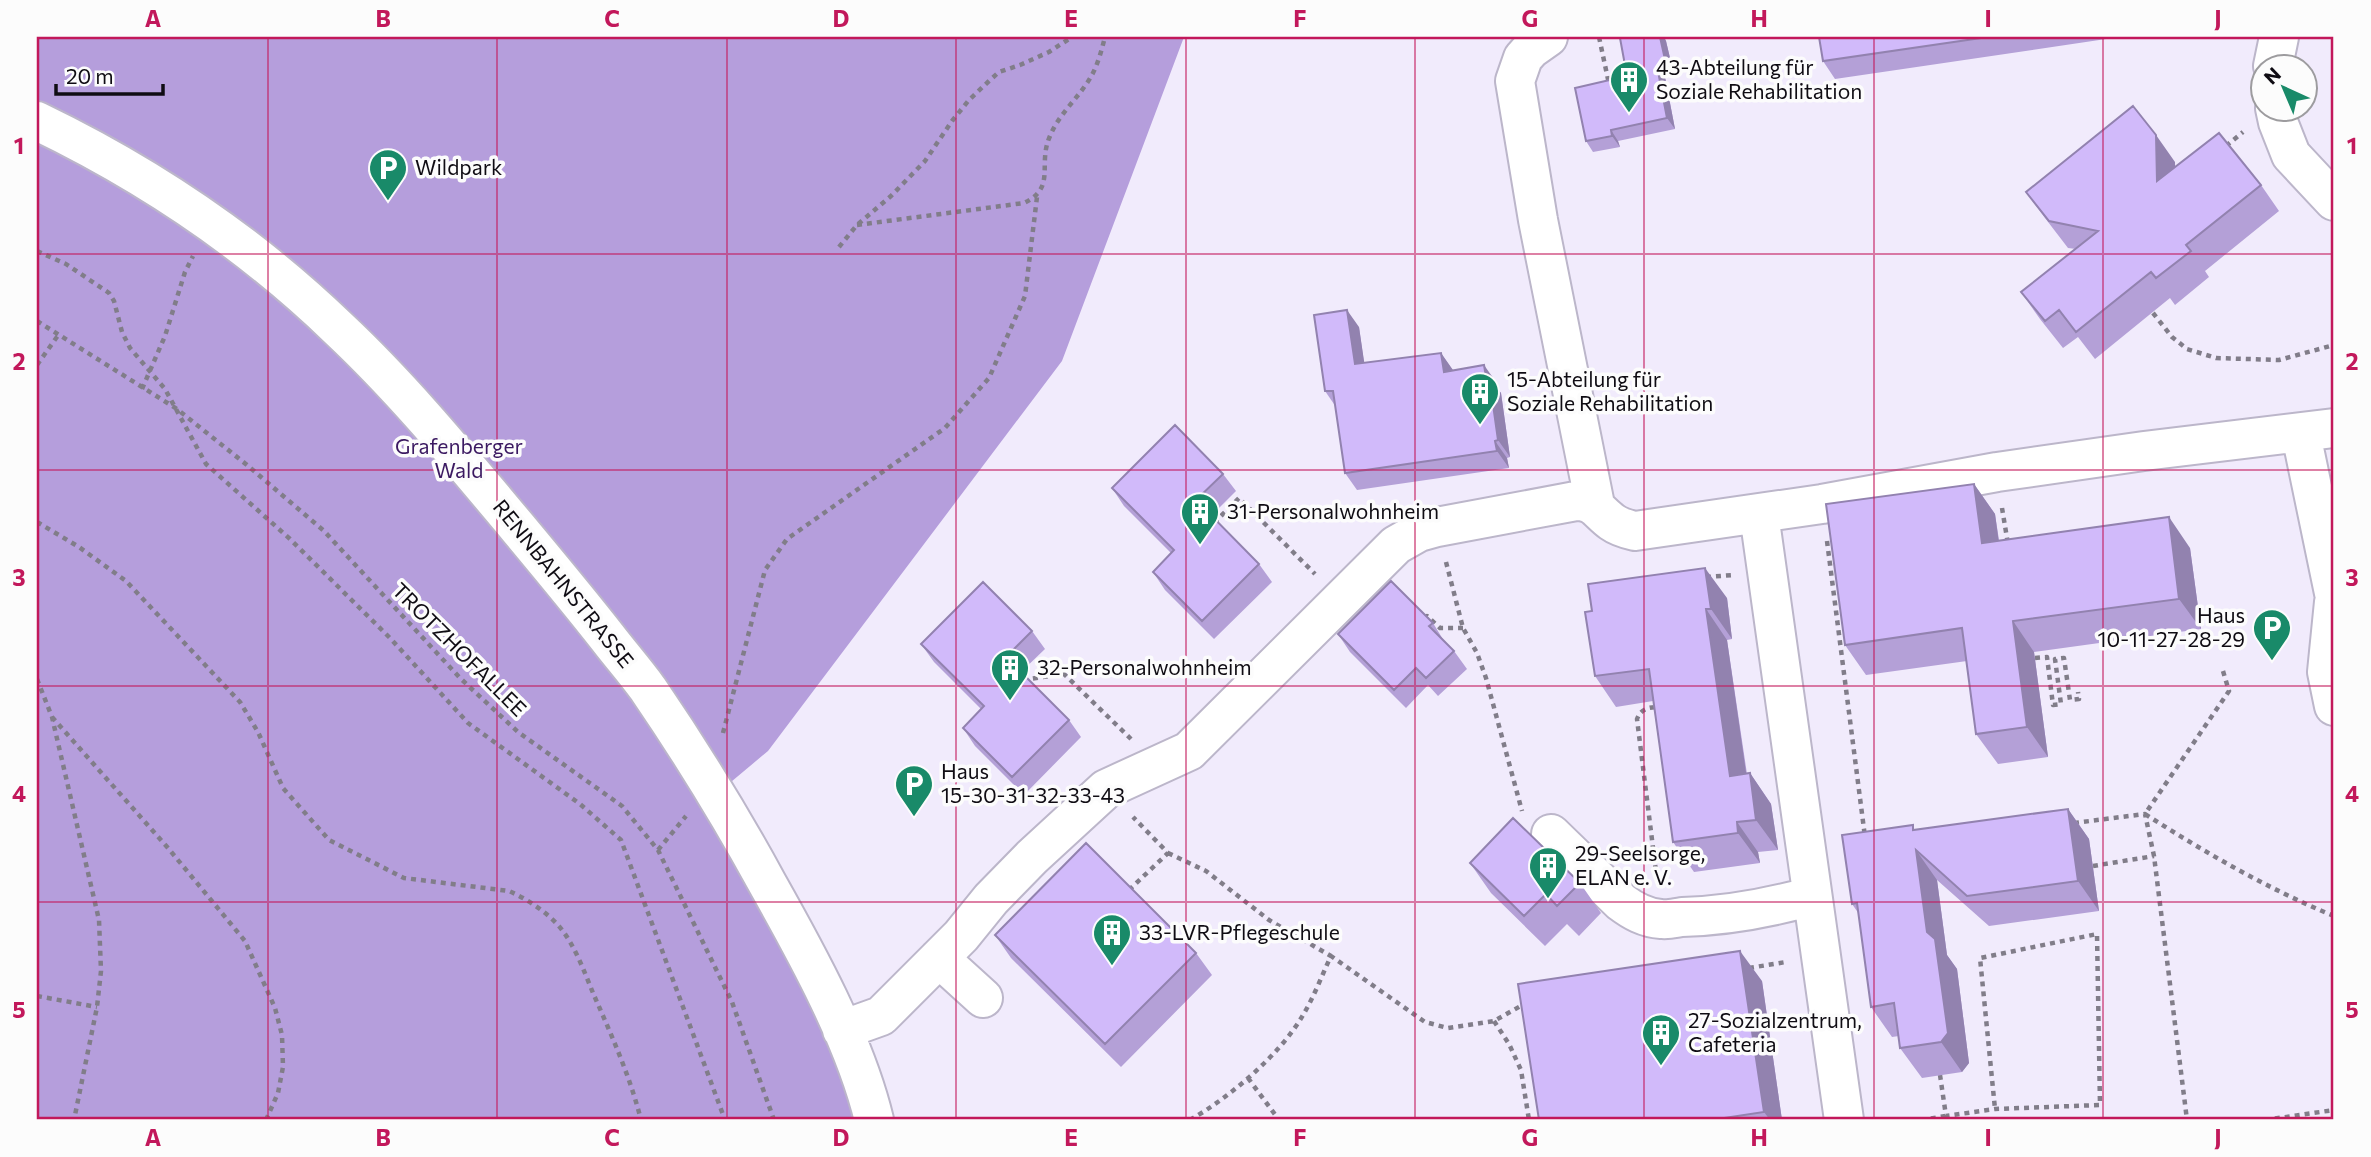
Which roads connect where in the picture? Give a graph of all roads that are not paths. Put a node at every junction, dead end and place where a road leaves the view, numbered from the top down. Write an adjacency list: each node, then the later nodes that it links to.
1 (1548, 37): 6 (street)
2 (37, 121): 15 (street, RENNBAHNSTRASSE)
3 (2278, 122): 4 (street)
4 (2334, 201)
5 (2318, 431): 7 (street); 8 (street)
6 (1595, 505): 7 (street); 13 (street)
7 (1759, 514): 12 (street)
8 (2334, 593)
9 (2334, 602): 10 (street)
10 (2334, 706)
11 (1551, 834): 12 (street)
12 (1812, 896): 17 (street)
13 (939, 958): 14 (street); 15 (street)
14 (983, 998)
15 (842, 1030): 16 (street, RENNBAHNSTRASSE)
16 (874, 1120)
17 (1844, 1120)

